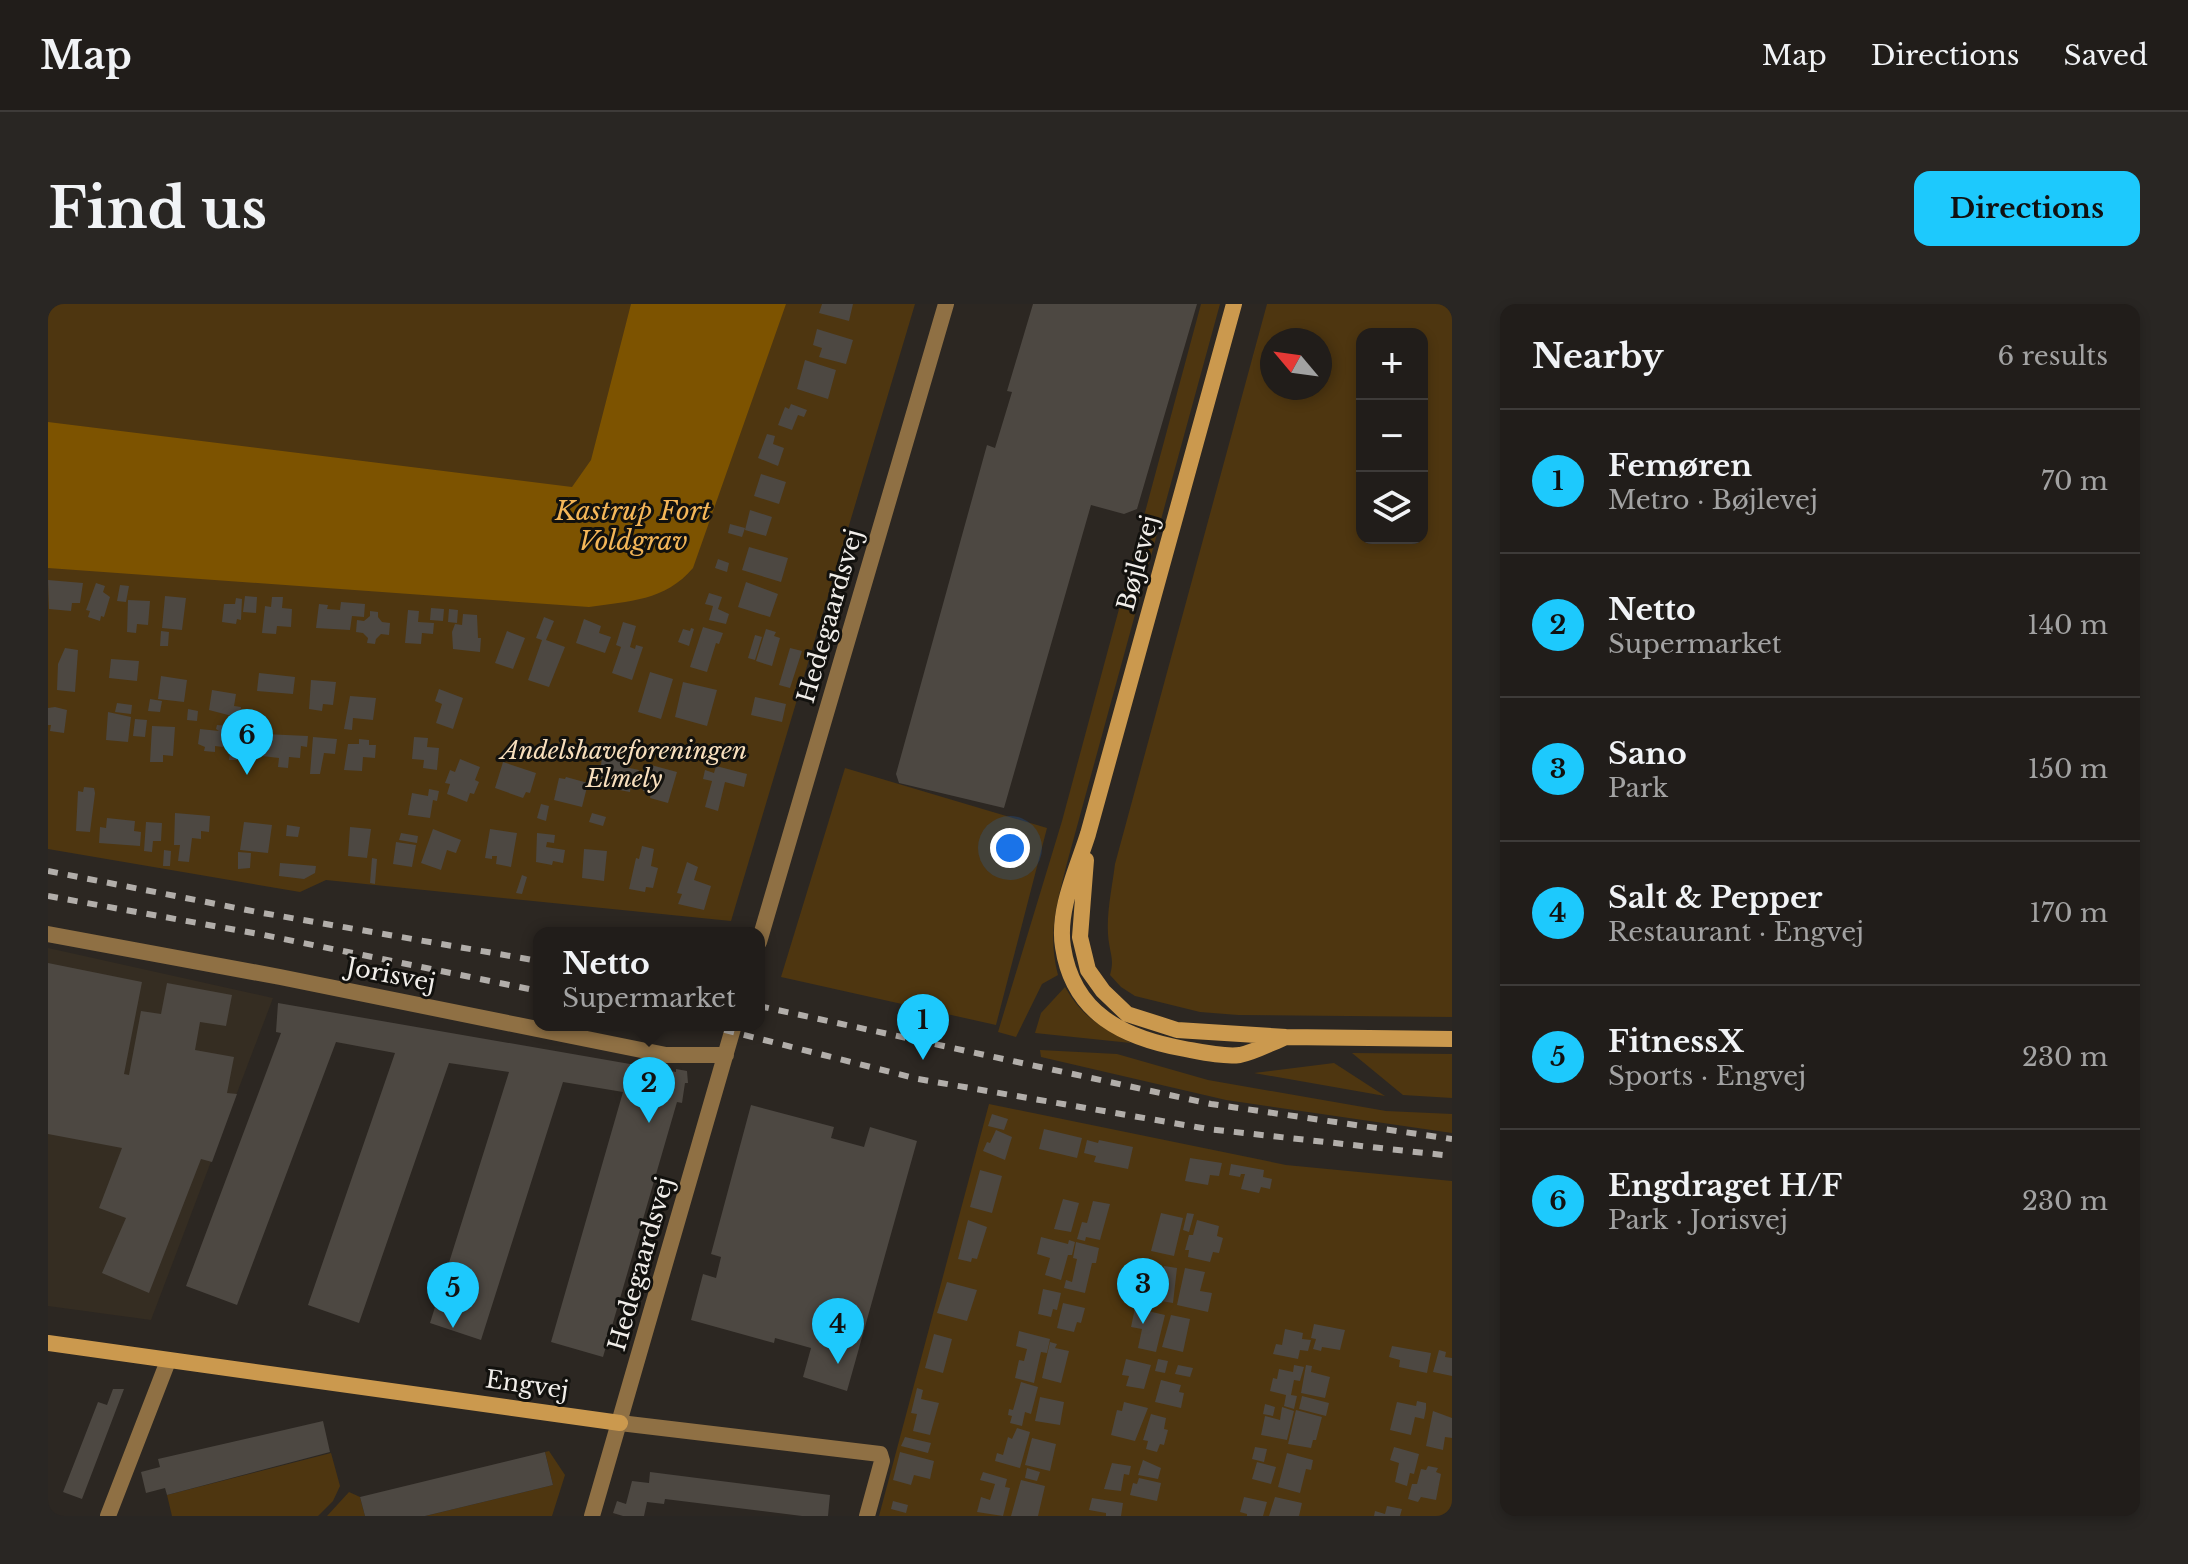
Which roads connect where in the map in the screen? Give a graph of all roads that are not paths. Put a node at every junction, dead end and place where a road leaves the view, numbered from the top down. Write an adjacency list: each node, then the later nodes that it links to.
1 (946, 304): 3 (street, Hedegaardsvej)
2 (1234, 304): 8 (street, Bøjlevej)
3 (763, 927)
4 (48, 934): 5 (street, Jorisvej)
5 (533, 1028)
6 (547, 1031): 9 (street, Jorisvej)
7 (732, 1031): 9 (street, Hedegaardsvej)
8 (1452, 1039)
9 (726, 1055): 12 (street, Hedegaardsvej)
10 (48, 1343): 11 (street, Engvej)
11 (168, 1361): 12 (street, Engvej); 13 (street)
12 (620, 1423): 14 (street, Hedegaardsvej); 15 (street, Engvej)
13 (108, 1516)
14 (592, 1516)
15 (867, 1516)

